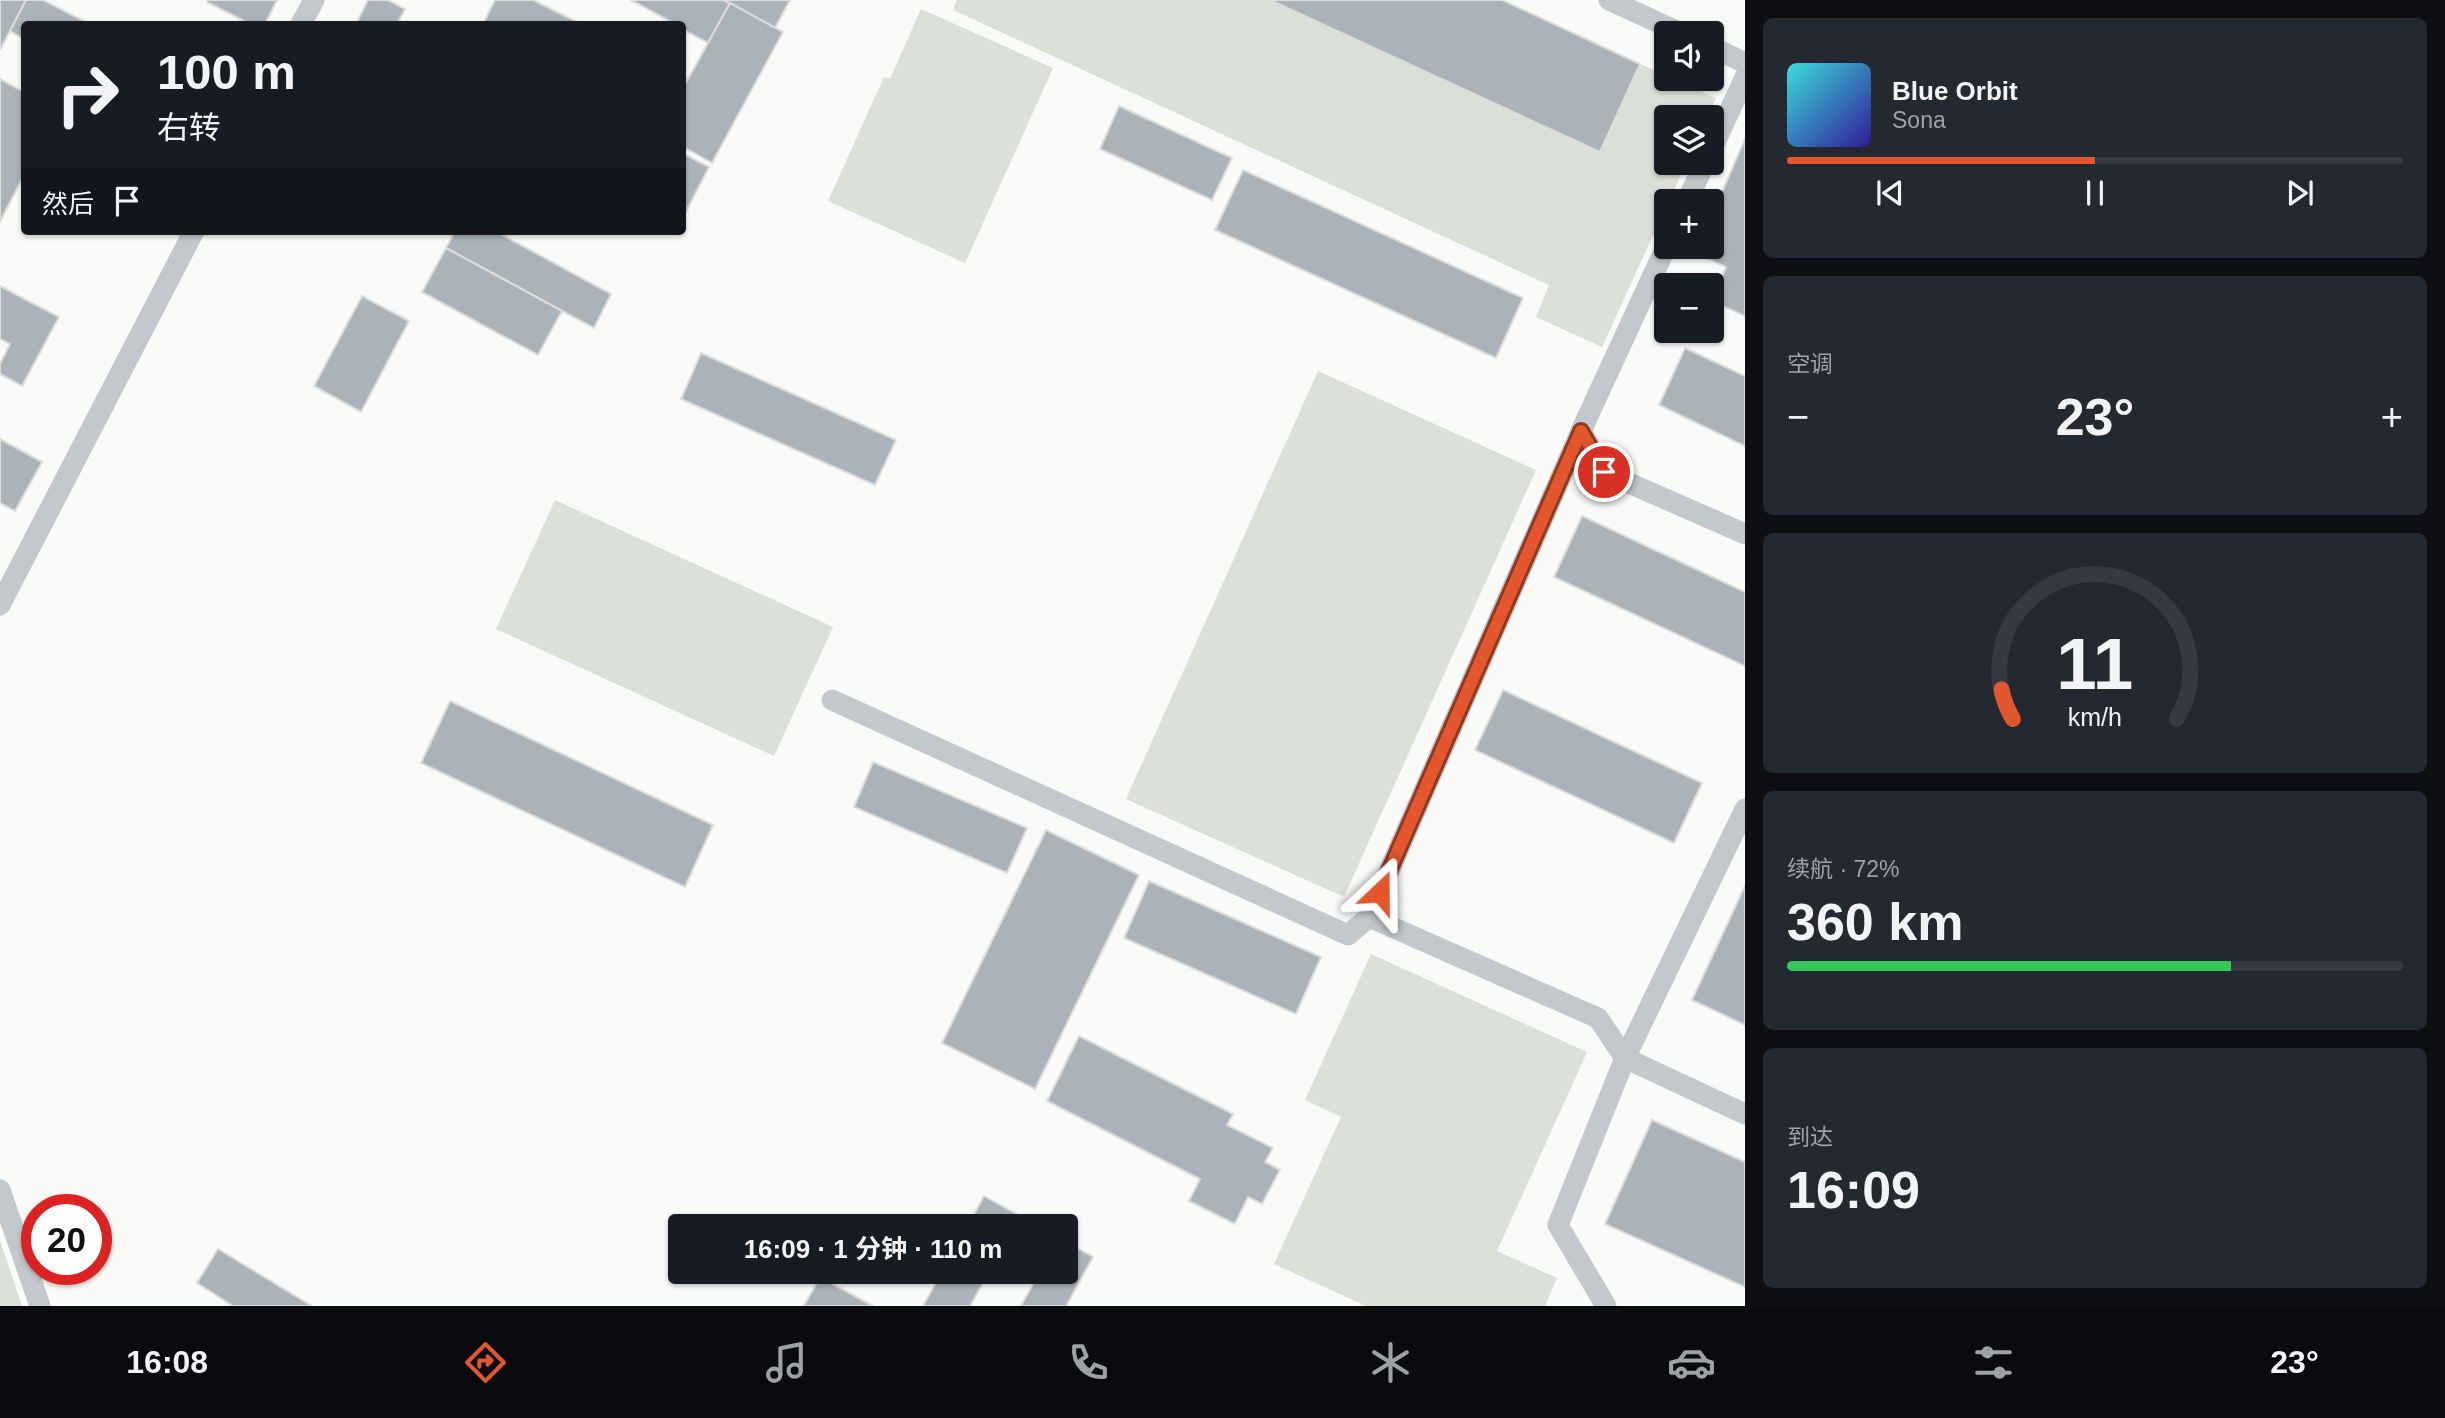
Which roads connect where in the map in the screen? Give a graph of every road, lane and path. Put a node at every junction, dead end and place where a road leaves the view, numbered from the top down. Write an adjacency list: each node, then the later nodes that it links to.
1 (314, 0): 3 (lane)
2 (1609, 0): 4 (lane)
3 (303, 21)
4 (1655, 21)
5 (1724, 53): 6 (lane)
6 (1745, 63)
7 (1745, 77): 8 (lane)
8 (1724, 123)
9 (192, 235): 13 (lane)
10 (1660, 259): 11 (lane)
11 (1581, 431): 12 (lane); 16 (lane)
12 (1745, 534)
13 (0, 605)
14 (832, 700): 16 (lane)
15 (1745, 809): 17 (lane)
16 (1369, 917): 17 (lane)
17 (1625, 1058): 18 (lane); 21 (lane)
18 (1745, 1114)
19 (0, 1190): 20 (lane)
20 (40, 1306)
21 (1606, 1306)

